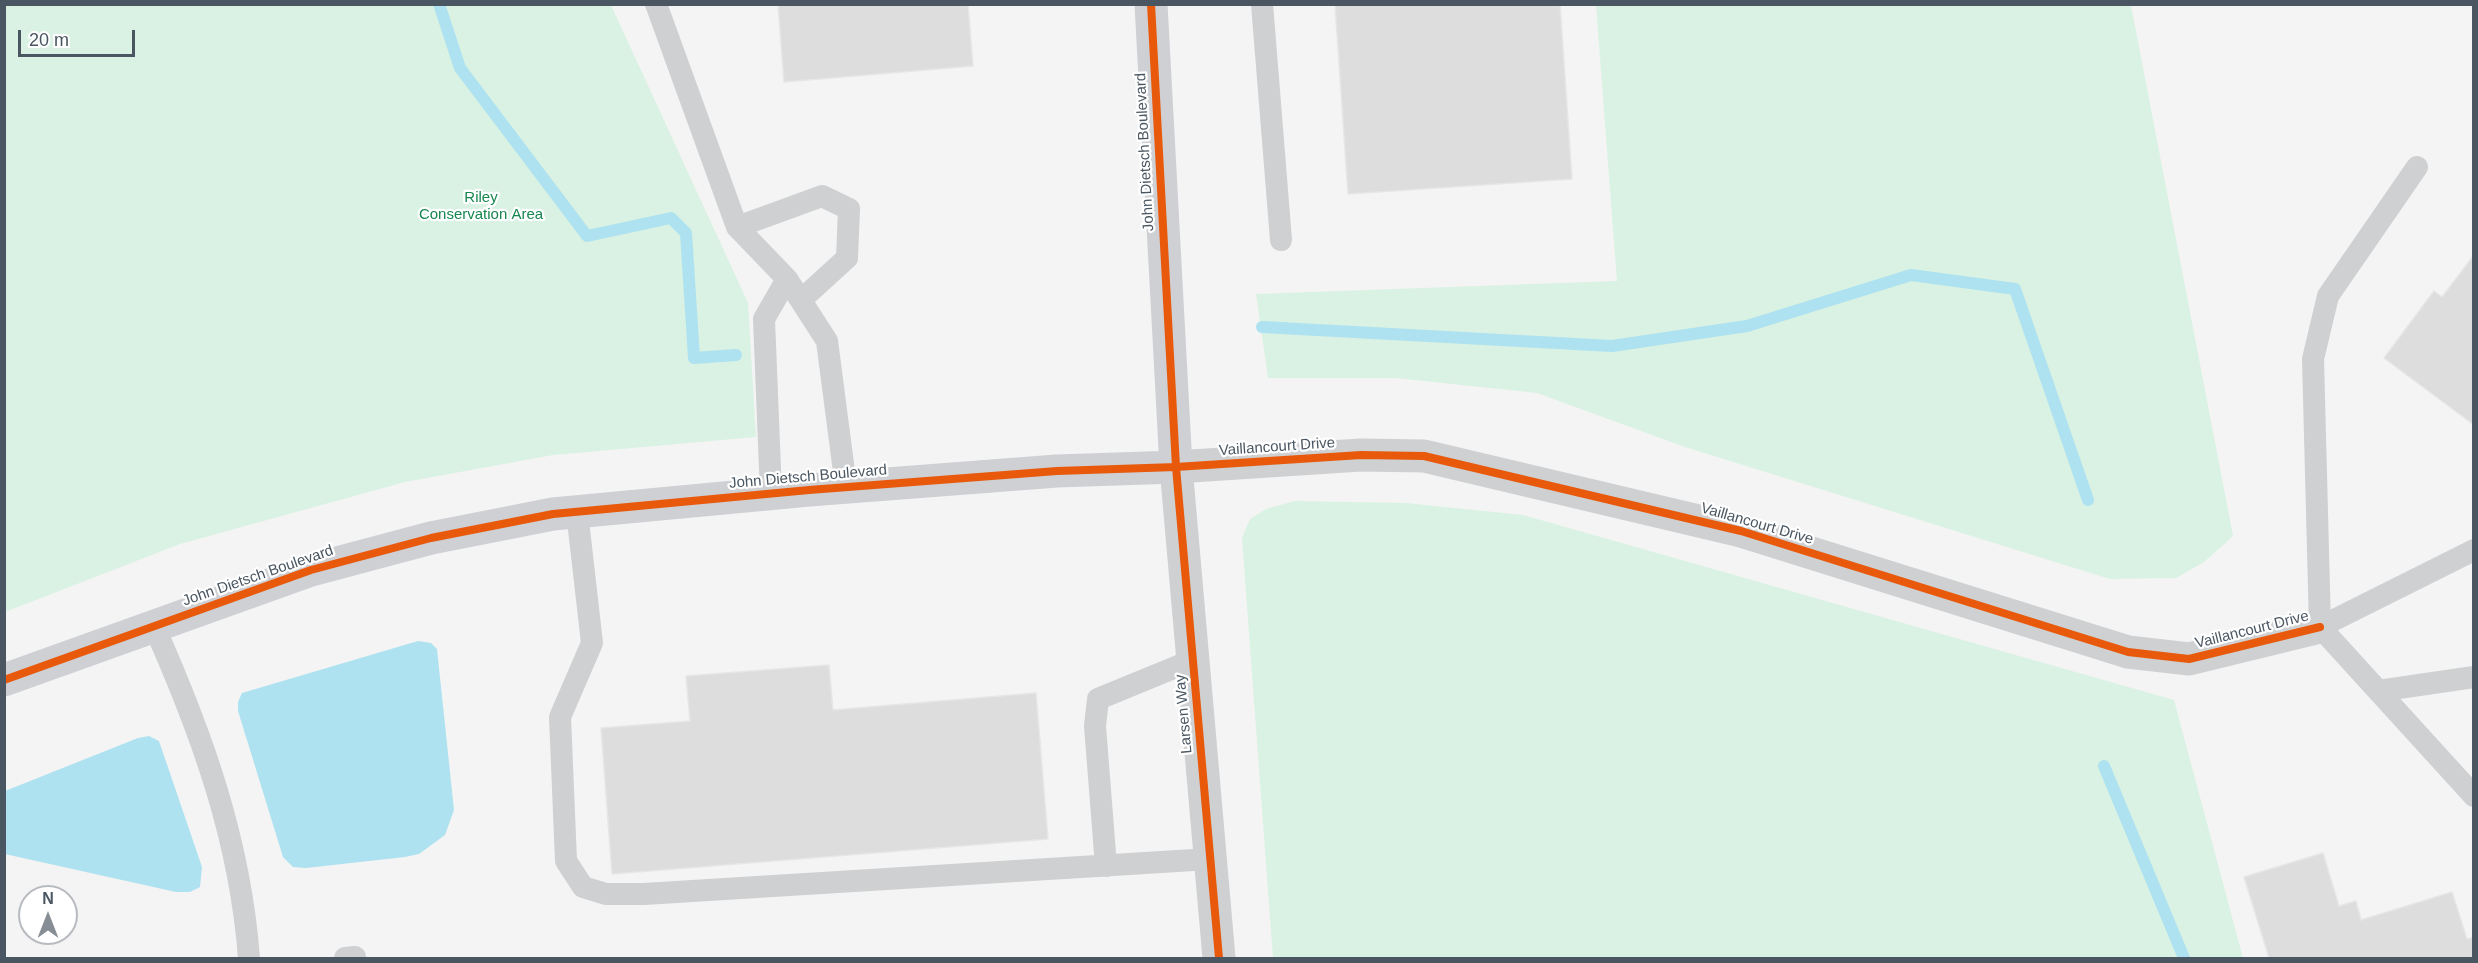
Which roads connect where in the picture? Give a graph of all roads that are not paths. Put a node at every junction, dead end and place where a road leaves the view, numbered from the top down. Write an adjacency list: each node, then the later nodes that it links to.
1 (656, 4): 5 (lane)
2 (1151, 4): 9 (street, John Dietsch Boulevard)
3 (1262, 4): 6 (lane)
4 (2417, 167): 15 (lane)
5 (737, 227): 7 (lane); 8 (lane)
6 (1281, 240)
7 (787, 279): 8 (lane); 11 (lane)
8 (801, 300): 10 (lane)
9 (1176, 467): 10 (street, John Dietsch Boulevard); 15 (street, Vaillancourt Drive); 16 (street, Larsen Way)
10 (846, 487): 11 (street, John Dietsch Boulevard)
11 (771, 494): 12 (street, John Dietsch Boulevard)
12 (577, 512): 14 (street, John Dietsch Boulevard); 22 (lane)
13 (2474, 550): 15 (lane)
14 (154, 626): 18 (street, John Dietsch Boulevard); 23 (lane)
15 (2320, 627): 19 (lane)
16 (1193, 660): 21 (street, Larsen Way); 22 (lane)
17 (2474, 677): 19 (lane)
18 (4, 680)
19 (2378, 691): 20 (lane)
20 (2474, 796)
21 (1210, 859): 22 (lane); 24 (street, Larsen Way)
22 (1106, 866)
23 (249, 958)
24 (1219, 958)

